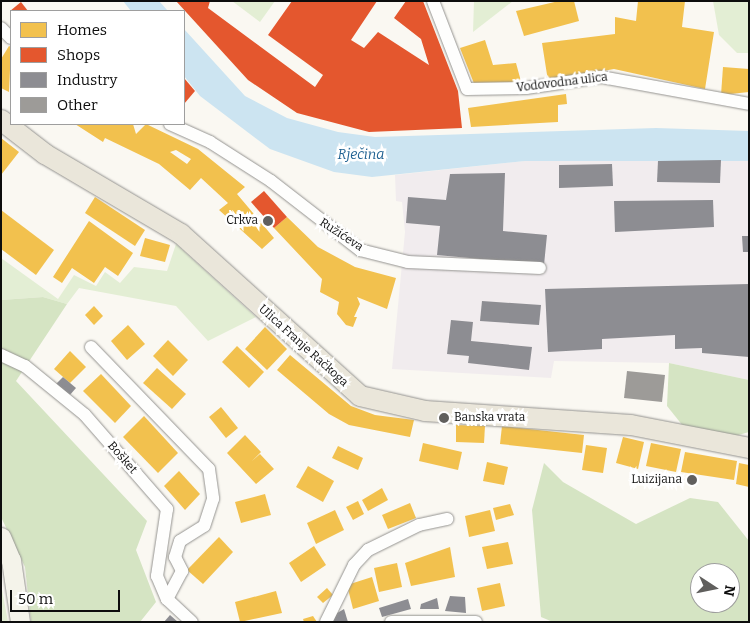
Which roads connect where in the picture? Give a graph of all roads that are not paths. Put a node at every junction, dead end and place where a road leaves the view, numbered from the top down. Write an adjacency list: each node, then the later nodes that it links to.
1 (433, 1): 4 (street, Vodovodna ulica)
2 (1, 28): 3 (street)
3 (10, 37)
4 (749, 104)
5 (1, 120): 10 (main road, Ulica Franje Račkoga)
6 (172, 125): 7 (street, Ružićeva)
7 (540, 268)
8 (91, 347): 13 (street)
9 (1, 355): 13 (street, Bošket)
10 (749, 448)
11 (448, 518): 16 (street)
12 (1, 537): 14 (street)
13 (167, 599): 15 (street, Bošket)
14 (20, 622)
15 (192, 622)
16 (326, 622)
17 (391, 622): 18 (street)
18 (476, 622)

